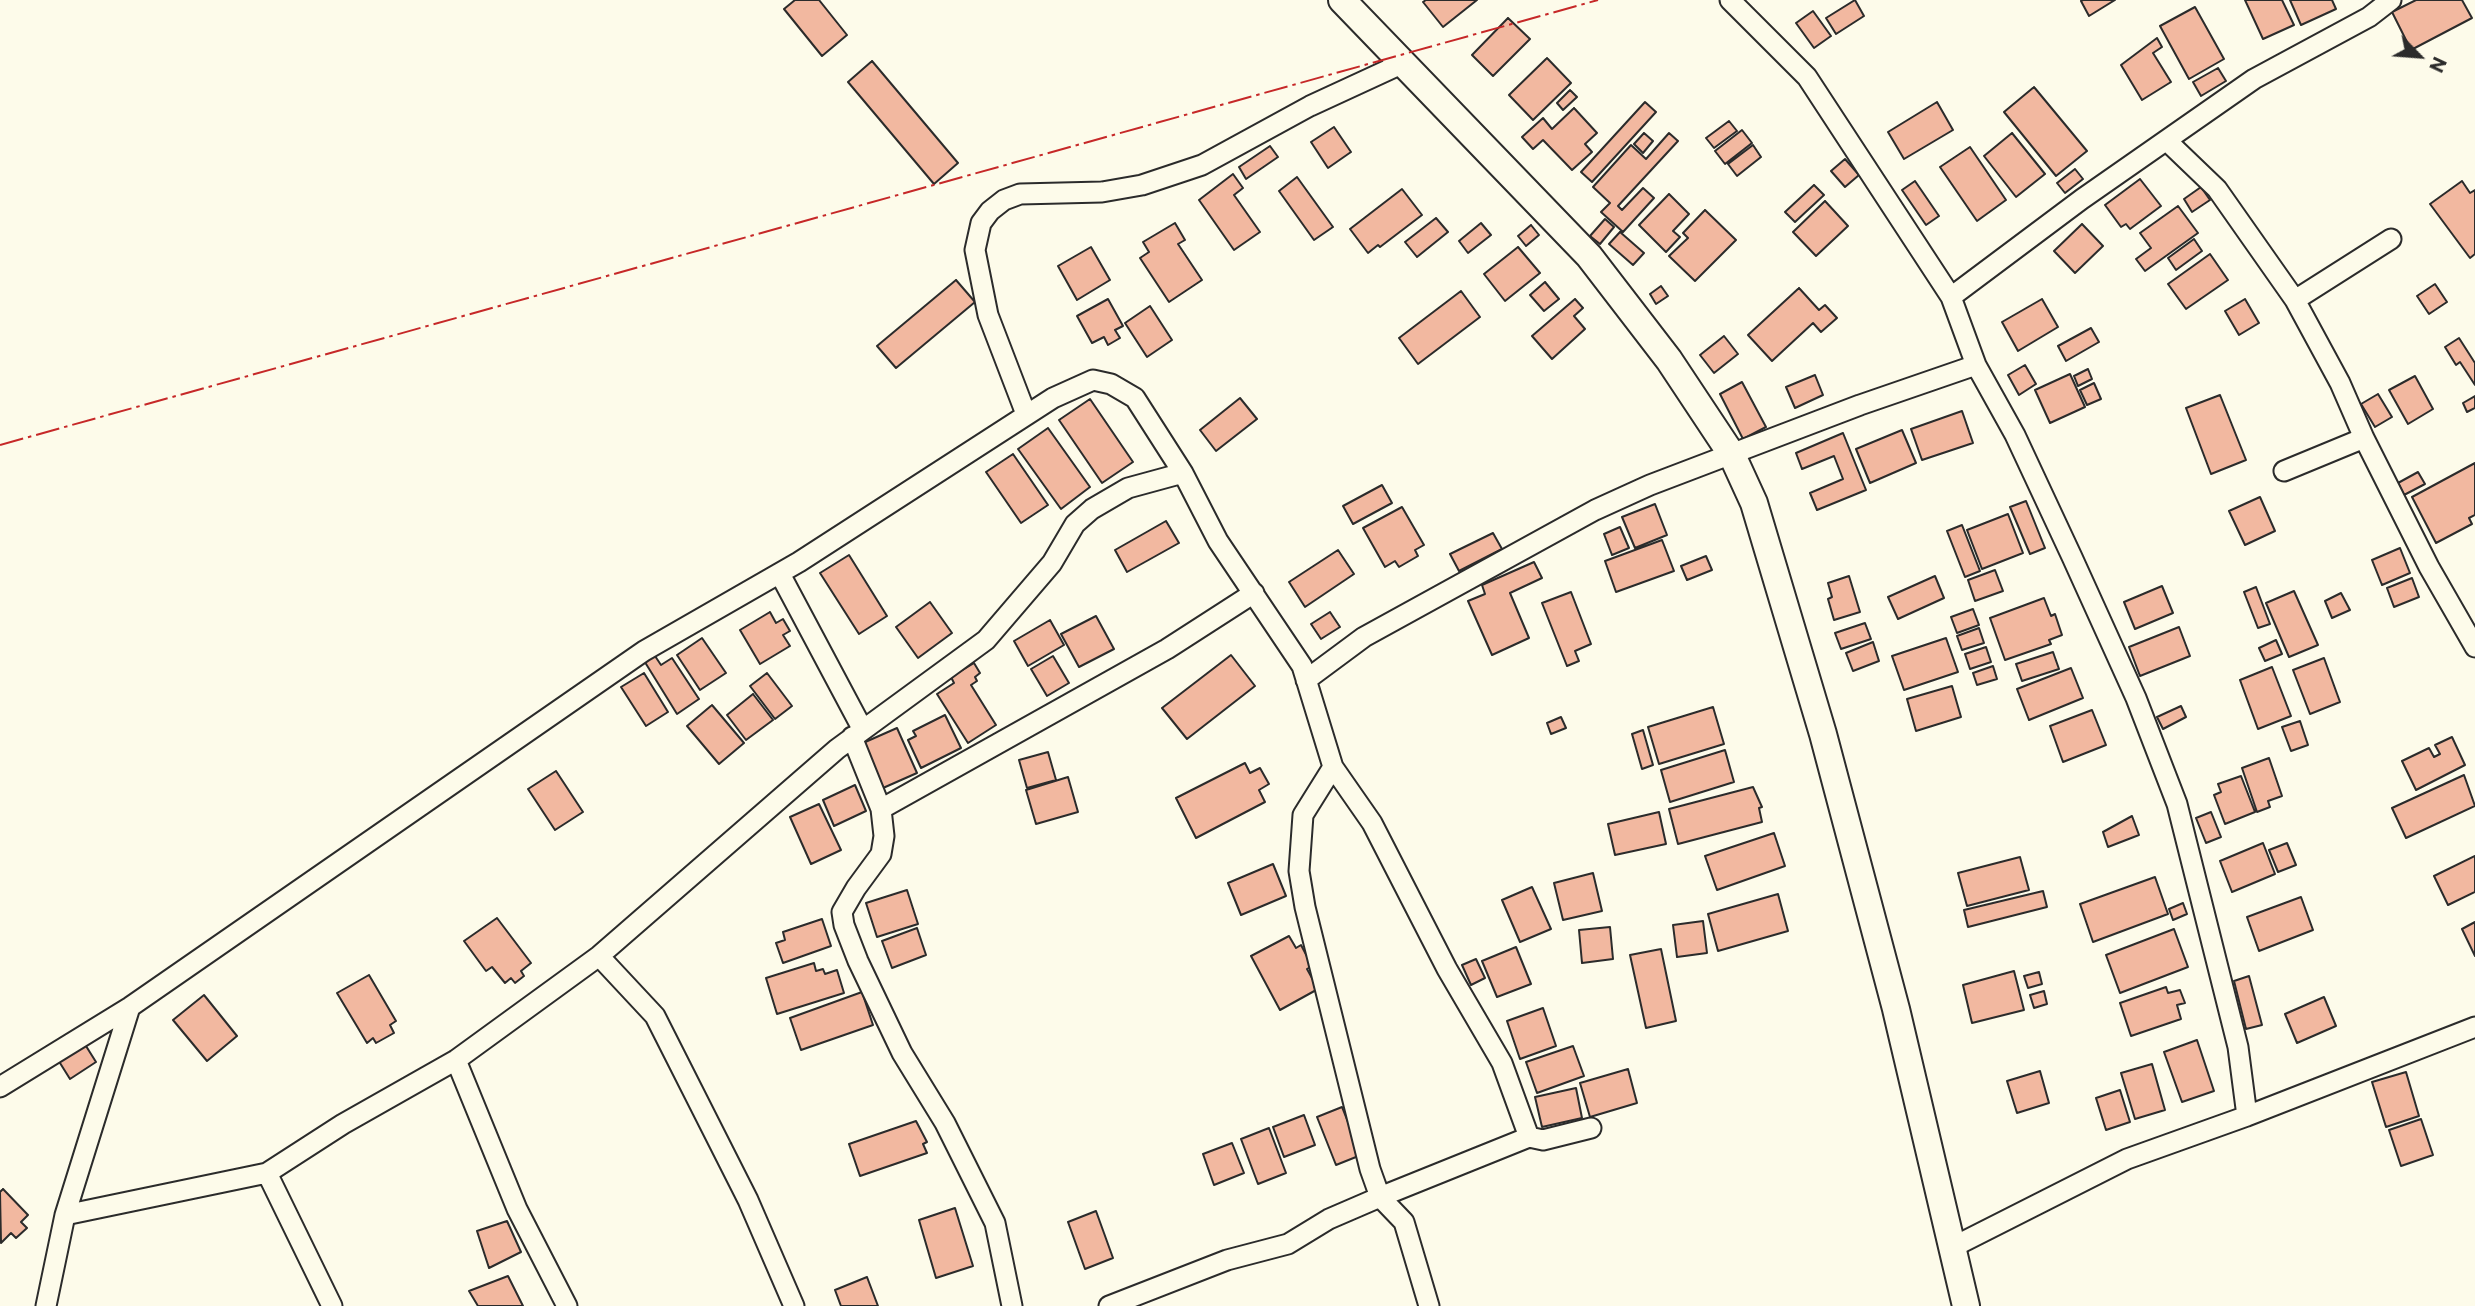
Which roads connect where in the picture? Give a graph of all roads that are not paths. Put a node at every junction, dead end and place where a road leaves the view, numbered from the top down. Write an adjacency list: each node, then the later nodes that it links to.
1 (1342, 0): 4 (main road)
2 (1730, 0): 7 (street)
3 (2391, 0): 5 (street)
4 (1401, 64): 10 (street); 12 (main road)
5 (2167, 141): 7 (street); 8 (street)
6 (2391, 239): 8 (street)
7 (1951, 297): 9 (street)
8 (2295, 300): 11 (street)
9 (1976, 365): 12 (street); 27 (street)
10 (1026, 414): 14 (street); 15 (street)
11 (2364, 439): 13 (street); 17 (street)
12 (1732, 455): 18 (street); 33 (main road)
13 (2284, 471)
14 (1183, 473): 16 (street); 19 (street)
15 (780, 574): 19 (street); 23 (street)
16 (1254, 593): 18 (street); 21 (street)
17 (2475, 647)
18 (1306, 680): 20 (street)
19 (858, 734): 21 (street); 22 (street)
20 (1333, 767): 29 (street); 31 (street)
21 (881, 809): 38 (street)
22 (599, 956): 25 (street); 37 (street)
23 (130, 1007): 26 (street); 32 (street)
24 (2475, 1027): 27 (street)
25 (456, 1060): 30 (street); 36 (street)
26 (0, 1087)
27 (2247, 1116): 33 (street)
28 (1591, 1128): 29 (street)
29 (1529, 1137): 31 (street)
30 (267, 1173): 32 (street); 35 (street)
31 (1380, 1196): 39 (street); 40 (street)
32 (65, 1215): 34 (street)
33 (1951, 1248): 41 (main road)
34 (46, 1306)
35 (332, 1306)
36 (568, 1306)
37 (794, 1306)
38 (1012, 1306)
39 (1110, 1306)
40 (1429, 1306)
41 (1966, 1306)

